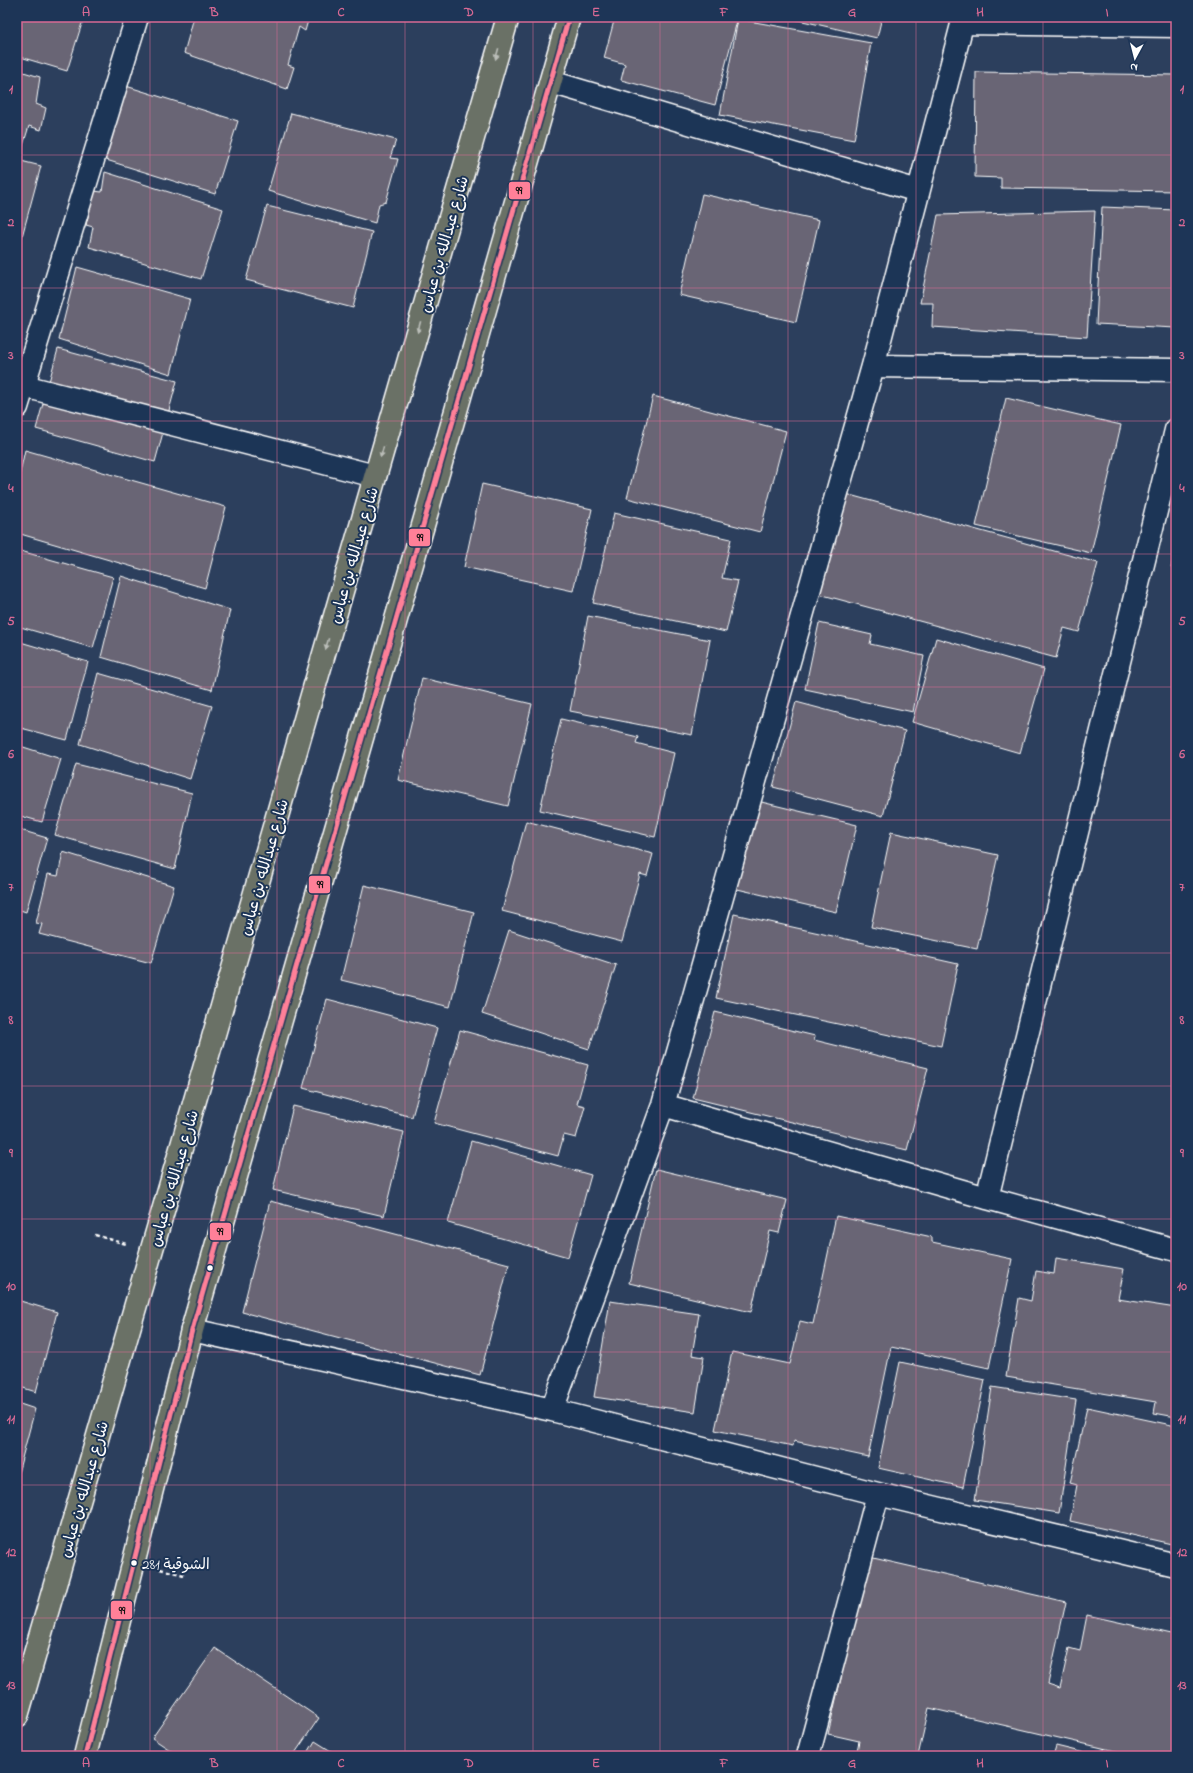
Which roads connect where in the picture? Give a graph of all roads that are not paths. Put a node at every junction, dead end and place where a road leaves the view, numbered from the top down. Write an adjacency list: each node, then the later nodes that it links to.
1 (137, 17): 10 (street)
2 (507, 17): 13 (main road, شارع عبدالله بن عباس, one-way to 13)
3 (569, 17): 6 (main road)
4 (963, 20): 5 (street); 7 (street)
5 (1176, 26)
6 (551, 82): 7 (street); 17 (main road)
7 (918, 191): 8 (street)
8 (873, 366): 9 (street); 14 (street)
9 (1176, 370)
10 (24, 386): 11 (street); 13 (street)
11 (17, 407)
12 (1176, 430): 15 (street)
13 (376, 476): 21 (main road, شارع عبدالله بن عباس, one-way to 21)
14 (662, 1104): 15 (street); 18 (street)
15 (987, 1198): 16 (street)
16 (1176, 1250)
17 (192, 1330): 18 (street); 22 (main road)
18 (552, 1410): 19 (street)
19 (878, 1494): 20 (street); 23 (street)
20 (1176, 1565)
21 (17, 1716)
22 (85, 1756)
23 (808, 1756)

